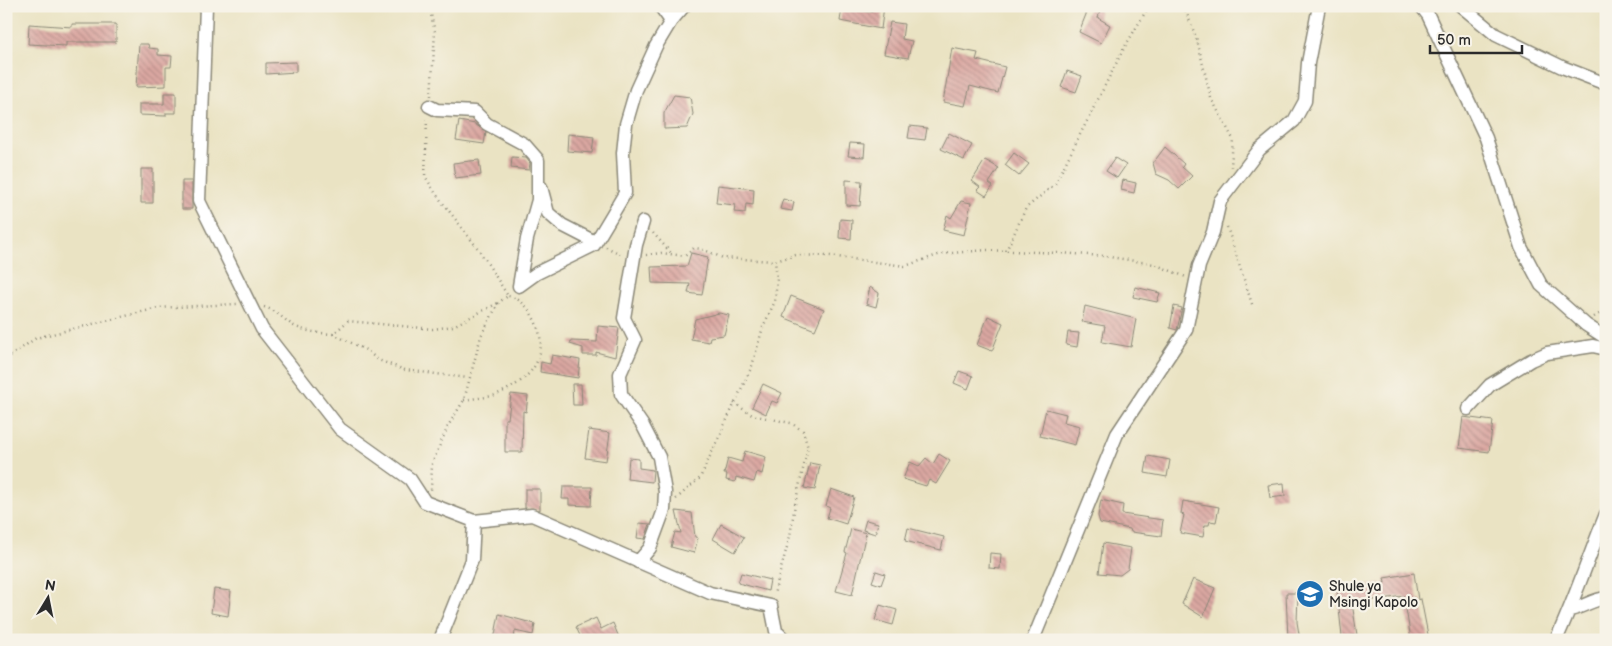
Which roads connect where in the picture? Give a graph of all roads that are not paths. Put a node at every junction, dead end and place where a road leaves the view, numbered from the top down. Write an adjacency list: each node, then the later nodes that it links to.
1 (206, 6): 17 (street)
2 (660, 6): 7 (street)
3 (684, 6): 7 (street)
4 (1319, 6): 23 (street)
5 (1422, 6): 13 (street)
6 (1461, 6): 8 (street)
7 (671, 21): 12 (street)
8 (1606, 84)
9 (429, 106): 10 (street)
10 (540, 180): 12 (street); 12 (street)
11 (643, 222): 18 (street)
12 (595, 242)
13 (1606, 338)
14 (1606, 349): 15 (street)
15 (1468, 409)
16 (1606, 514): 20 (street)
17 (474, 521): 18 (street); 21 (street)
18 (638, 562): 22 (street)
19 (1606, 598): 20 (street)
20 (1570, 610): 24 (street)
21 (440, 640)
22 (785, 640)
23 (1034, 640)
24 (1556, 640)

